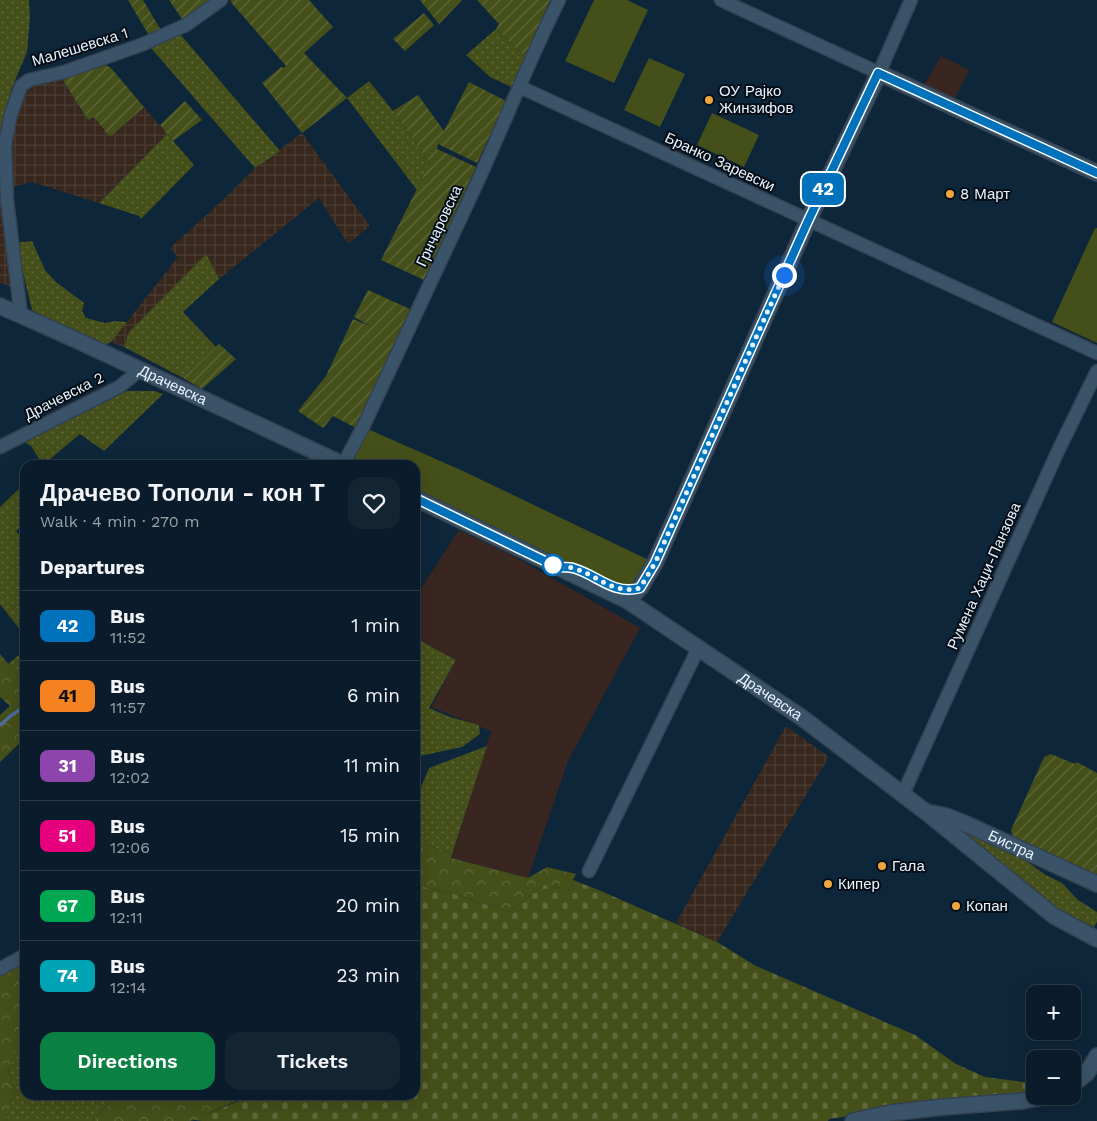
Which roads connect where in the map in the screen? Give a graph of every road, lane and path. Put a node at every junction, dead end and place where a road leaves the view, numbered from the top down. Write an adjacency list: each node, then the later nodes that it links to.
1 (221, 0): 10 (street, Малешевска 1)
2 (559, 0): 6 (street, Грнчаровска)
3 (721, 0): 5 (street)
4 (912, 0): 5 (street)
5 (878, 73): 7 (street); 8 (street)
6 (520, 87): 8 (street, Бранко Заревски); 16 (street, Грнчаровска)
7 (1097, 173)
8 (808, 221): 11 (street, Бранко Заревски); 19 (street)
9 (0, 306): 10 (street, Драчевска)
10 (21, 316): 12 (street, Драчевска)
11 (1097, 353)
12 (140, 370): 14 (street, Драчевска 2); 15 (street, Драчевска)
13 (1097, 371): 22 (street, Румена Хаџи-Панзова)
14 (0, 447)
15 (331, 460)
16 (341, 460)
17 (420, 500): 18 (street, Драчевска)
18 (557, 567): 19 (street); 20 (street, Драчевска)
19 (640, 588): 20 (street)
20 (628, 601): 21 (street, Драчевска)
21 (698, 649): 22 (street, Драчевска); 24 (street)
22 (903, 794): 23 (street, Драчевска)
23 (926, 812): 25 (street, Бистра); 26 (street, Драчевска)
24 (589, 871)
25 (1097, 884)
26 (1097, 939)
27 (20, 958): 28 (street)
28 (0, 970)
29 (1097, 1056): 30 (street)
30 (1081, 1078)
31 (1026, 1100): 32 (street)
32 (853, 1121)

